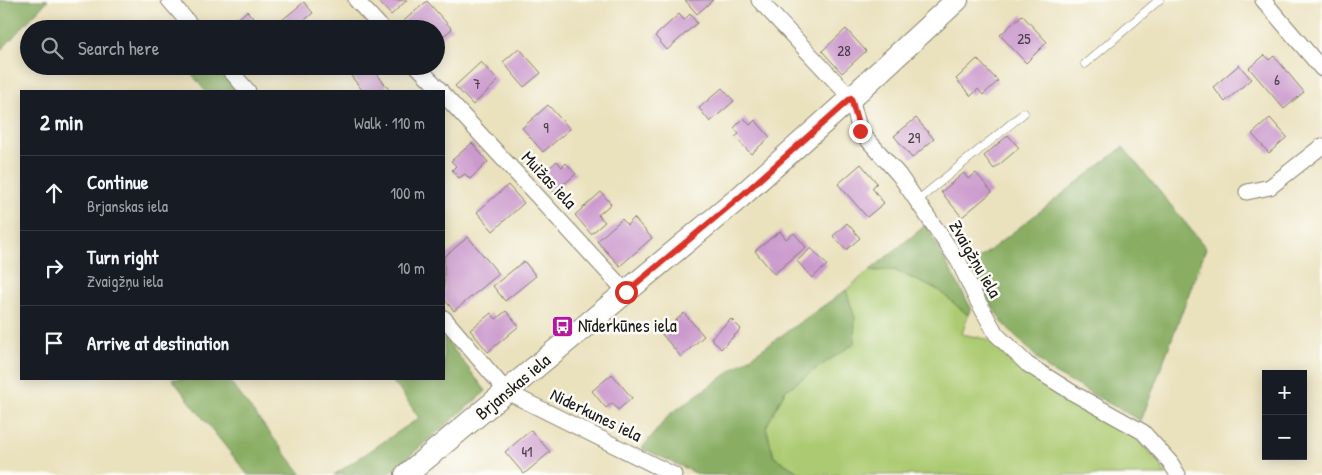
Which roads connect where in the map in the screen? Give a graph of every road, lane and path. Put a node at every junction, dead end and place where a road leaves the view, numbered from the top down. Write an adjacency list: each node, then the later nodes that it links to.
1 (169, 0): 7 (street)
2 (356, 0): 8 (street)
3 (759, 0): 16 (street, Zvaigžņu iela)
4 (957, 0): 16 (main road, Brjanskas iela)
5 (1159, 0): 9 (lane)
6 (1262, 0): 10 (street)
7 (186, 20)
8 (375, 20)
9 (1085, 64)
10 (1322, 69)
11 (234, 75): 13 (street)
12 (426, 75): 14 (street)
13 (247, 90)
14 (440, 90)
15 (445, 96): 21 (street, Muižas iela)
16 (851, 98): 20 (street, Zvaigžņu iela); 21 (main road, Brjanskas iela)
17 (1024, 113): 20 (lane)
18 (1322, 146): 19 (street)
19 (1247, 192)
20 (917, 201): 26 (street, Zvaigžņu iela)
21 (626, 292): 23 (main road, Brjanskas iela)
22 (445, 319): 23 (street, Niderkunes iela)
23 (507, 392): 24 (main road, Brjanskas iela); 25 (street, Niderkunes iela)
24 (406, 475)
25 (674, 475)
26 (1178, 475)

